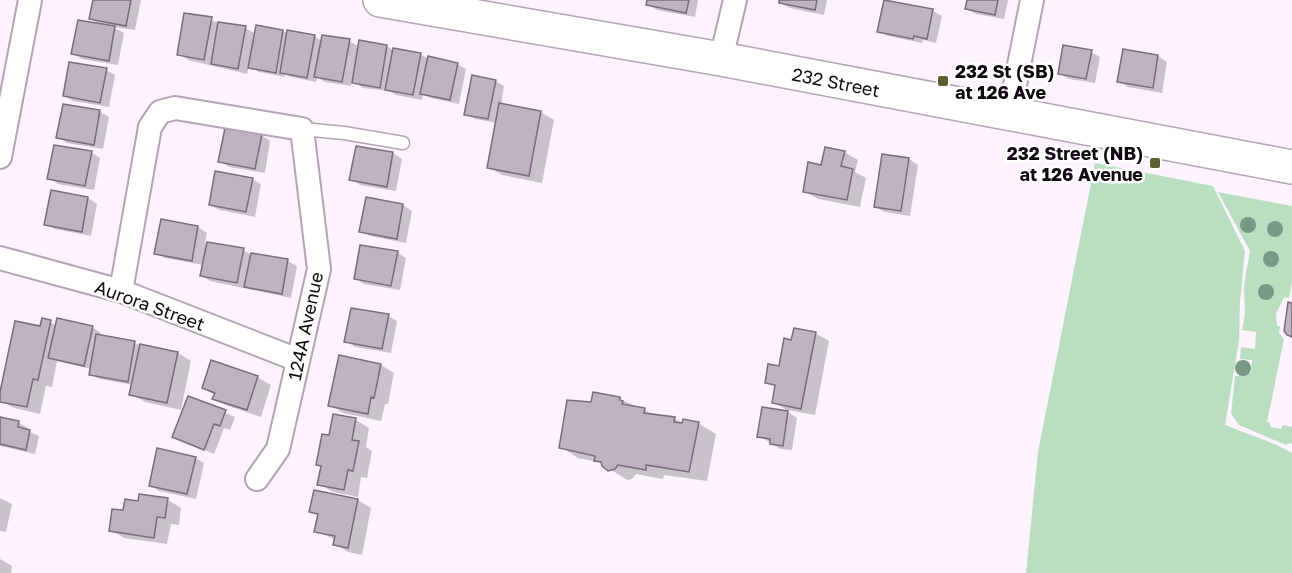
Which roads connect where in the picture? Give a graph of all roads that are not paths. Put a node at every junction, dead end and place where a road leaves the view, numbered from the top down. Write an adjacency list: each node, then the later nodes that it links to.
1 (30, 0): 9 (street)
2 (380, 0): 5 (main road, 232 Street)
3 (735, 0): 5 (street)
4 (1032, 0): 6 (street)
5 (721, 59): 6 (main road, 232 Street)
6 (1009, 115): 10 (main road, 232 Street)
7 (302, 129): 8 (lane); 12 (street); 13 (street, 124A Avenue)
8 (403, 143)
9 (0, 157)
10 (1292, 167)
11 (0, 258): 12 (street, Aurora Street)
12 (120, 291): 13 (street, Aurora Street)
13 (298, 360): 14 (street, 124A Avenue)
14 (257, 479)

